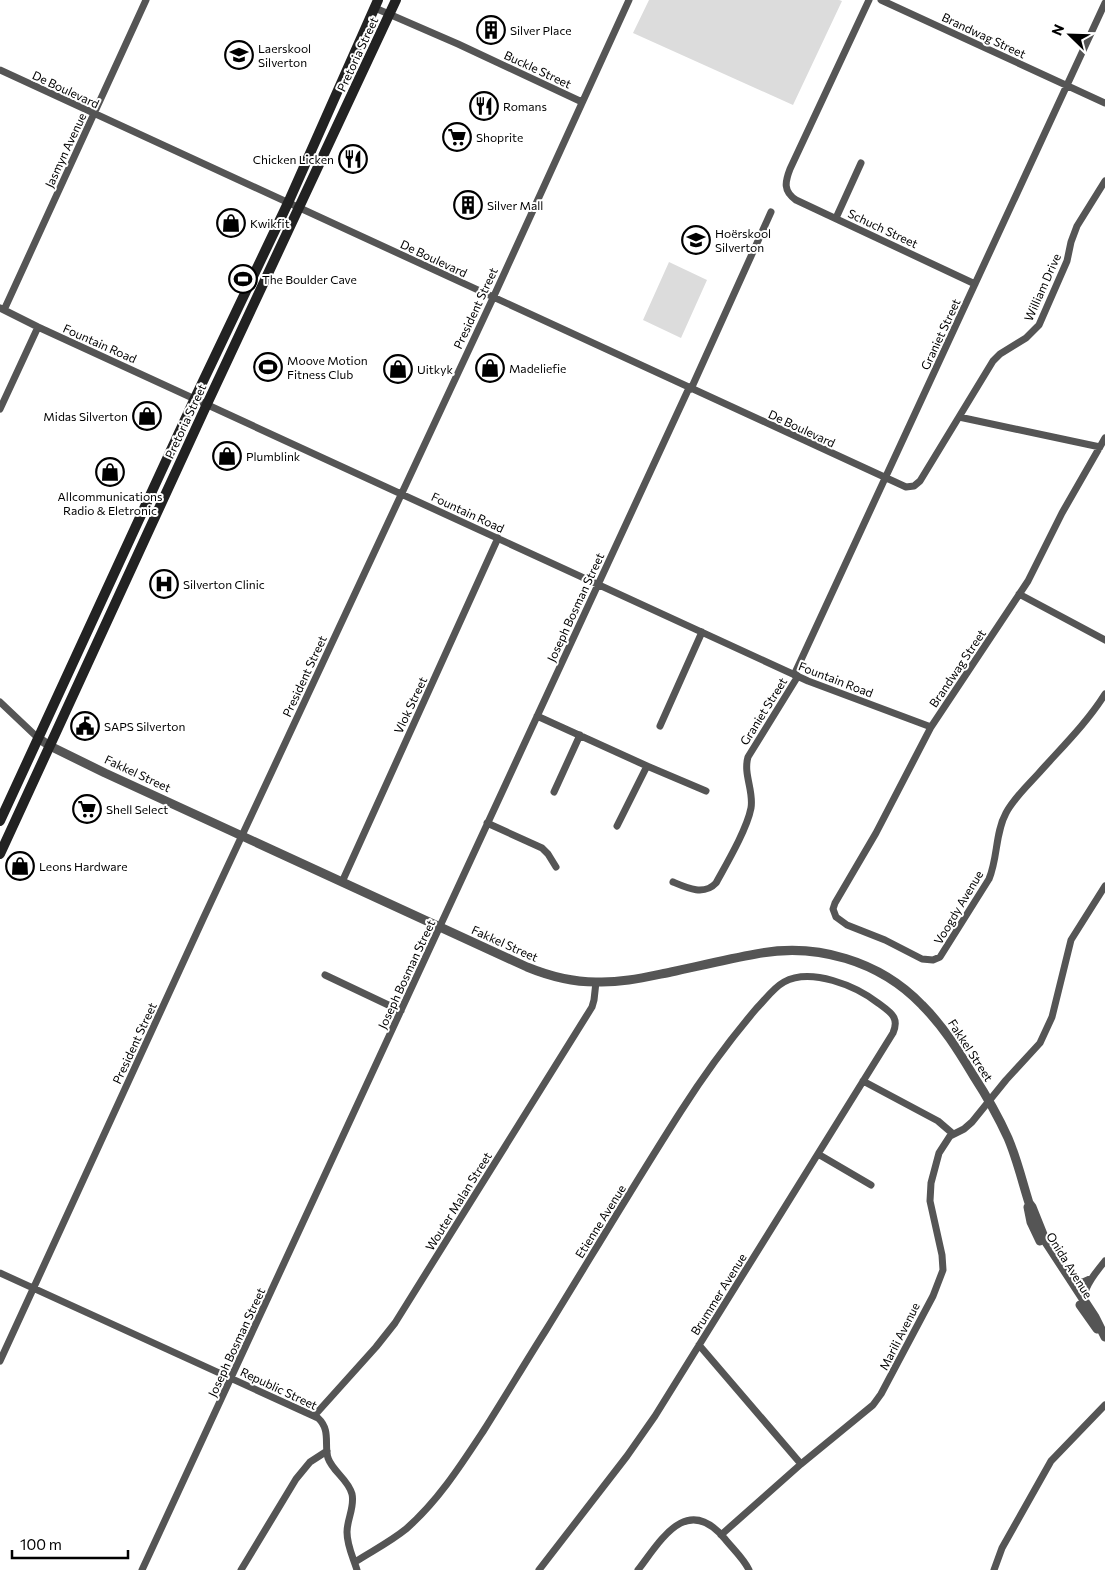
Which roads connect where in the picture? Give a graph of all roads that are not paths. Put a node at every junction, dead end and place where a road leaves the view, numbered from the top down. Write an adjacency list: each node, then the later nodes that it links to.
1 (146, 0): 13 (street, Jasmyn Avenue)
2 (396, 0): 8 (main road, Pretoria Street)
3 (629, 0): 11 (street, President Street)
4 (868, 0): 19 (street, Schuch Street)
5 (880, 0): 10 (street, Brandwag Street)
6 (1105, 3): 10 (street, Graniet Street)
7 (376, 4): 8 (street, Buckle Street); 16 (main road, Pretoria Street)
8 (389, 13): 11 (street, Buckle Street); 17 (main road, Pretoria Street)
9 (0, 70): 13 (street, De Boulevard)
10 (1066, 86): 12 (street, Brandwag Street); 20 (street, Graniet Street)
11 (582, 102): 21 (street, President Street)
12 (1105, 104)
13 (94, 114): 16 (street, De Boulevard); 22 (street, Jasmyn Avenue)
14 (860, 163): 19 (street)
15 (1105, 181): 28 (street, William Drive)
16 (288, 203): 17 (street, De Boulevard); 25 (main road, Pretoria Street)
17 (299, 209): 21 (street, De Boulevard); 26 (main road, Pretoria Street)
18 (771, 212): 24 (street, Joseph Bosman Street)
19 (836, 218): 20 (street, Schuch Street)
20 (975, 284): 31 (street, Graniet Street)
21 (493, 298): 24 (street, De Boulevard); 33 (street, President Street)
22 (2, 309): 23 (street, Fountain Road)
23 (38, 327): 25 (street, Fountain Road); 27 (street)
24 (690, 389): 31 (street, De Boulevard); 35 (street, Joseph Bosman Street)
25 (195, 398): 26 (street, Fountain Road); 46 (main road, Pretoria Street)
26 (207, 404): 33 (street, Fountain Road); 47 (main road, Pretoria Street)
27 (0, 408)
28 (959, 417): 30 (street); 32 (street, William Drive)
29 (1105, 438): 30 (street, Brandwag Street)
30 (1100, 447): 36 (street, Brandwag Street)
31 (885, 478): 32 (street, De Boulevard); 39 (street, Graniet Street)
32 (914, 486)
33 (402, 494): 34 (street, Fountain Road); 54 (street, President Street)
34 (498, 538): 35 (street, Fountain Road); 57 (street, Vlok Street)
35 (598, 584): 37 (street, Fountain Road); 42 (street, Joseph Bosman Street)
36 (1019, 594): 38 (street); 44 (street, Brandwag Street)
37 (702, 632): 39 (street, Fountain Road); 43 (street)
38 (1105, 640)
39 (796, 675): 44 (street, Fountain Road); 58 (street, Graniet Street)
40 (1105, 694): 60 (street, Voogdy Avenue)
41 (0, 702): 46 (street, Fakkel Street)
42 (537, 716): 45 (street); 52 (street, Joseph Bosman Street)
43 (660, 726)
44 (931, 727): 60 (street, Brandwag Street)
45 (580, 735): 48 (street); 50 (street)
46 (38, 738): 47 (street, Fakkel Street); 51 (main road, Pretoria Street)
47 (50, 746): 54 (street, Fakkel Street); 55 (main road, Pretoria Street)
48 (647, 766): 49 (street); 53 (street)
49 (706, 791)
50 (554, 792)
51 (0, 821)
52 (487, 823): 56 (street); 61 (street, Joseph Bosman Street)
53 (617, 826)
54 (242, 835): 57 (street, Fakkel Street); 76 (street, President Street)
55 (0, 854)
56 (556, 867)
57 (342, 882): 61 (street, Fakkel Street)
58 (673, 882)
59 (1105, 886): 67 (street, Marili Avenue)
60 (834, 912)
61 (440, 926): 63 (street, Fakkel Street); 64 (street, Joseph Bosman Street)
62 (325, 975): 64 (street)
63 (596, 982): 67 (street, Fakkel Street); 83 (street, Wouter Malan Street)
64 (401, 1011): 81 (street, Joseph Bosman Street)
65 (895, 1018): 66 (street, Brummer Avenue); 87 (street, Etienne Avenue)
66 (863, 1082): 68 (street); 69 (street, Brummer Avenue)
67 (989, 1102): 68 (street, Marili Avenue); 71 (street, Onida Avenue)
68 (952, 1133): 85 (street, Marili Avenue)
69 (818, 1154): 70 (street); 79 (street, Brummer Avenue)
70 (871, 1185)
71 (1029, 1202): 75 (street, Onida Avenue); 78 (street, Onida Avenue)
72 (1105, 1261): 74 (street)
73 (0, 1272): 76 (street, Republic Street)
74 (1092, 1278): 75 (street); 77 (street)
75 (1071, 1281): 77 (street, Onida Avenue)
76 (33, 1288): 80 (street, President Street); 81 (street, Republic Street)
77 (1084, 1299): 78 (street, Onida Avenue)
78 (1104, 1335)
79 (699, 1345): 85 (street); 90 (street, Brummer Avenue)
80 (0, 1361)
81 (231, 1378): 83 (street, Republic Street); 88 (street, Joseph Bosman Street)
82 (1105, 1404): 93 (street)
83 (314, 1416): 84 (street, Republic Street)
84 (327, 1450): 87 (street, Republic Street); 89 (street)
85 (801, 1464): 86 (street, Marili Avenue)
86 (721, 1535): 91 (street); 92 (street)
87 (356, 1566)
88 (142, 1570)
89 (241, 1570)
90 (539, 1570)
91 (638, 1570)
92 (749, 1570)
93 (994, 1570)

